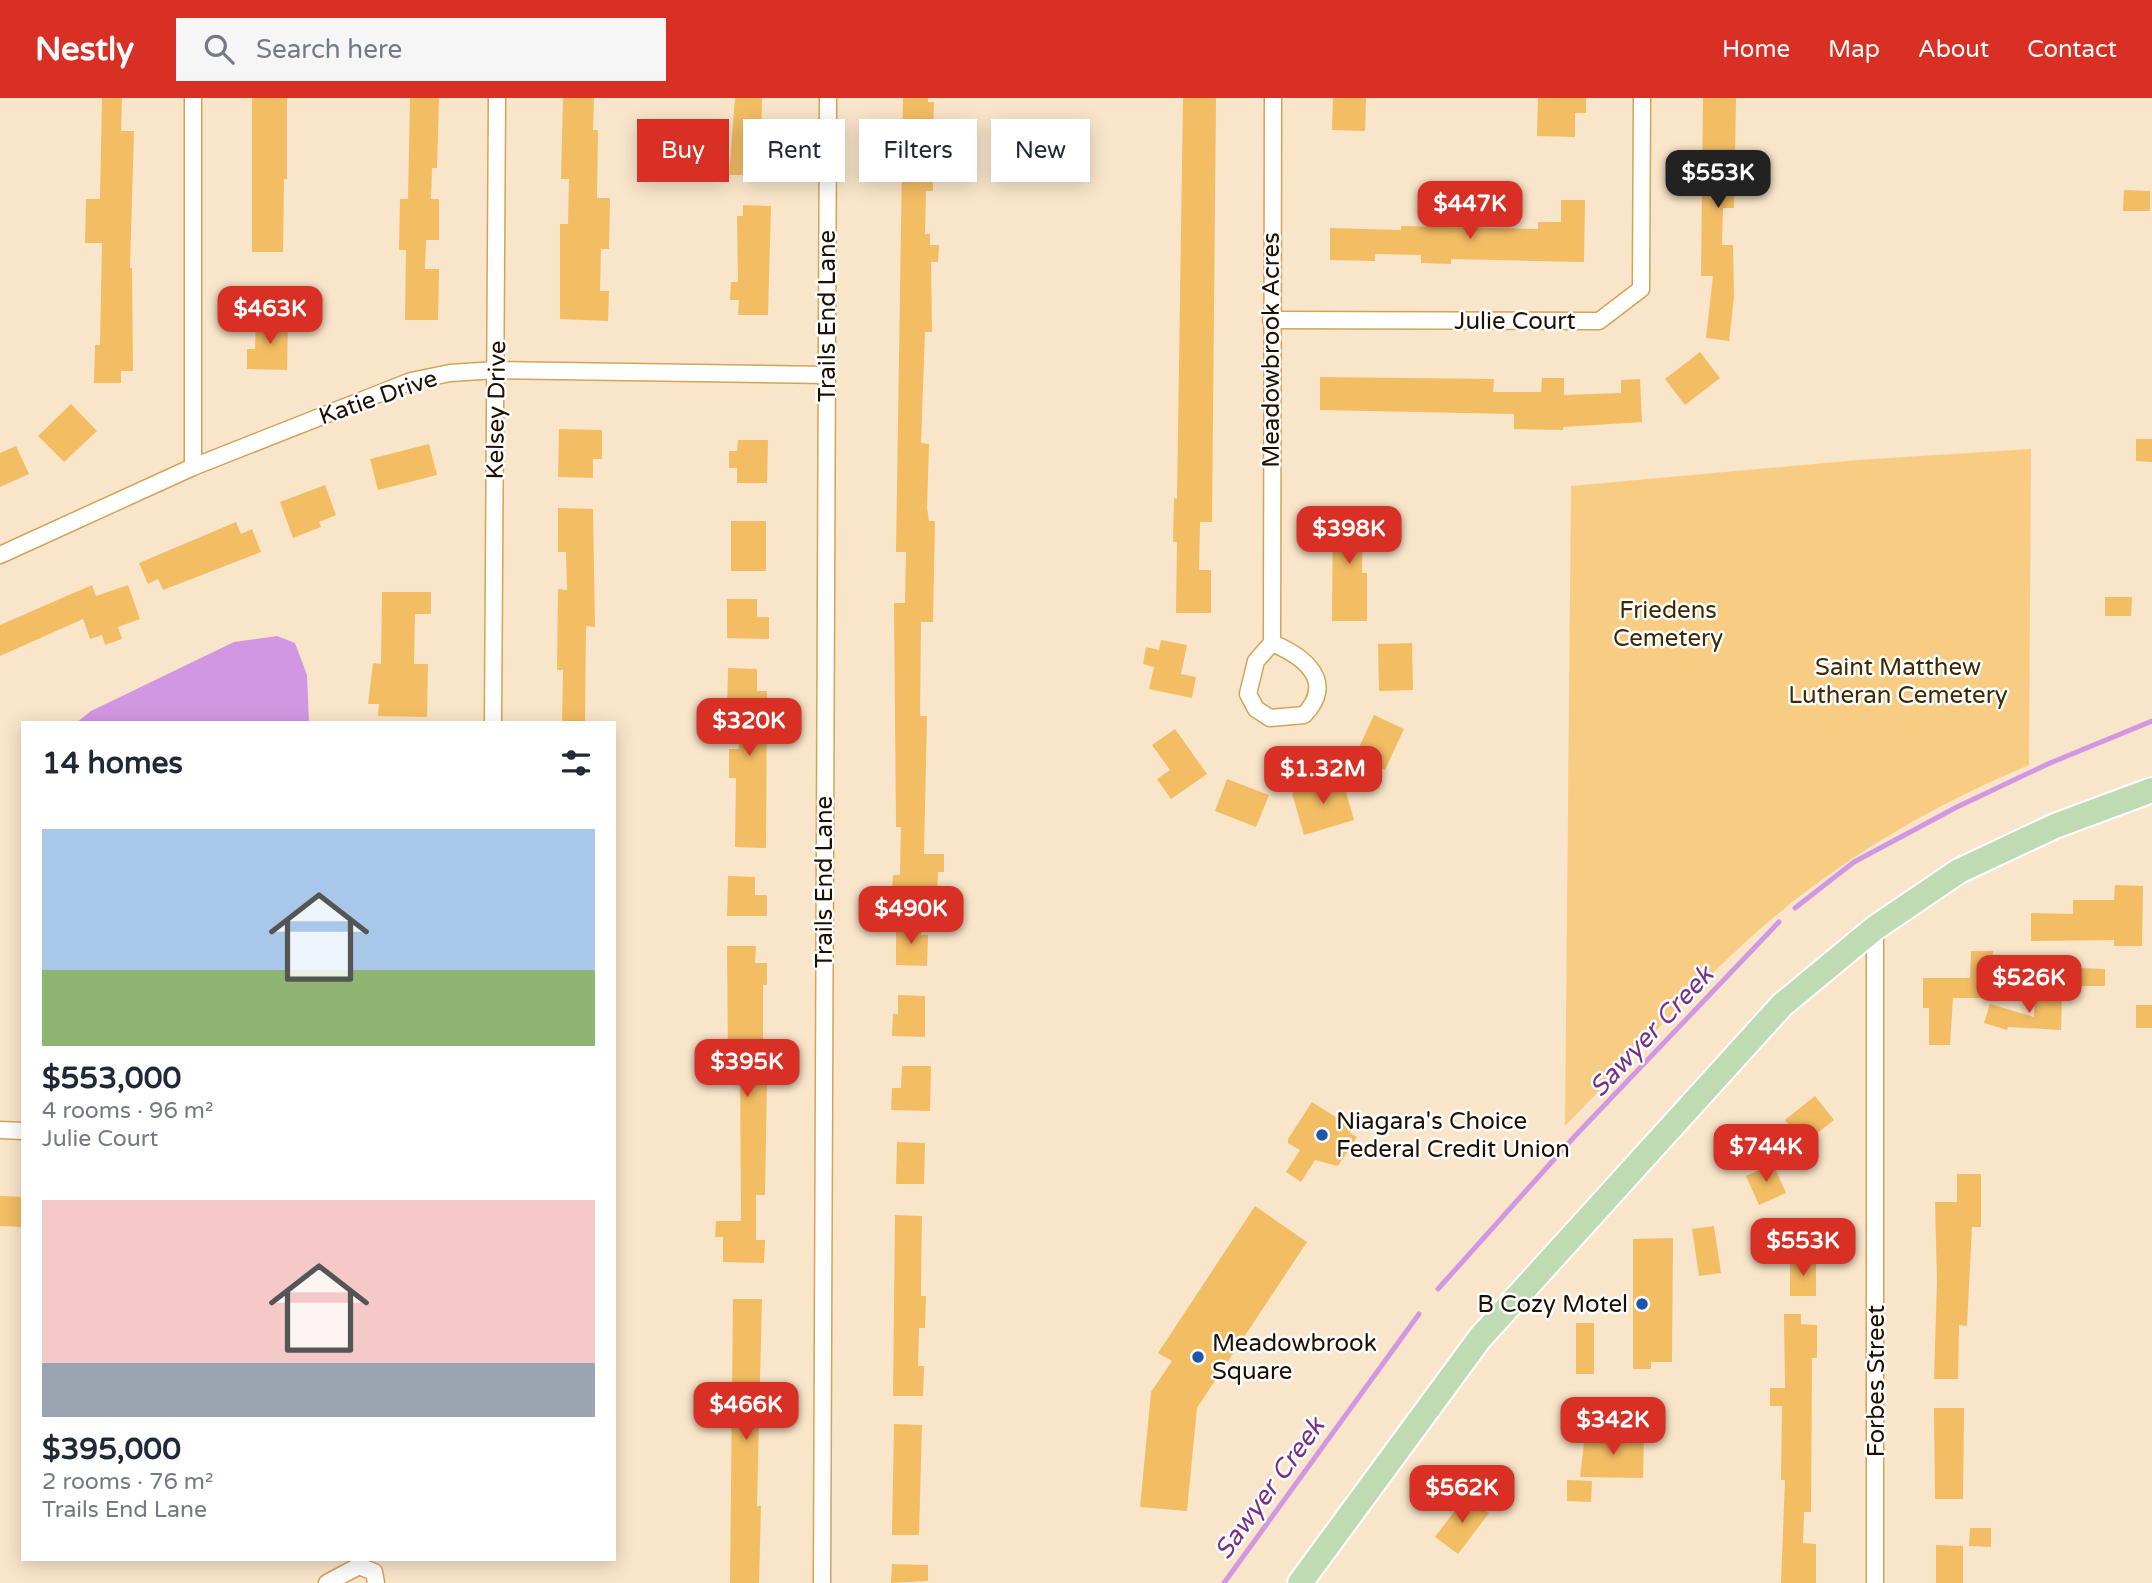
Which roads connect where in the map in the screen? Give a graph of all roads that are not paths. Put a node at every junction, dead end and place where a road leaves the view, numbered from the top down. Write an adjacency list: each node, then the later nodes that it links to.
1 (193, 98): 9 (street)
2 (497, 98): 7 (street, Kelsey Drive)
3 (828, 98): 8 (street, Trails End Lane)
4 (1273, 98): 6 (street, Meadowbrook Acres)
5 (1642, 98): 6 (street, Julie Court)
6 (1271, 320): 11 (street, Meadowbrook Acres)
7 (497, 370): 8 (street, Katie Drive); 9 (street, Katie Drive); 12 (street, Kelsey Drive)
8 (826, 375): 20 (street, Trails End Lane)
9 (193, 467): 10 (street, Katie Drive)
10 (0, 555)
11 (1272, 643): 11 (street)
12 (493, 721)
13 (2152, 790): 14 (main road)
14 (1875, 928): 21 (main road); 22 (street, Forbes Street)
15 (0, 1130): 16 (street)
16 (21, 1131)
17 (361, 1563): 18 (street); 19 (street)
18 (327, 1583)
19 (376, 1583)
20 (822, 1583)
21 (1300, 1583)
22 (1875, 1583)

